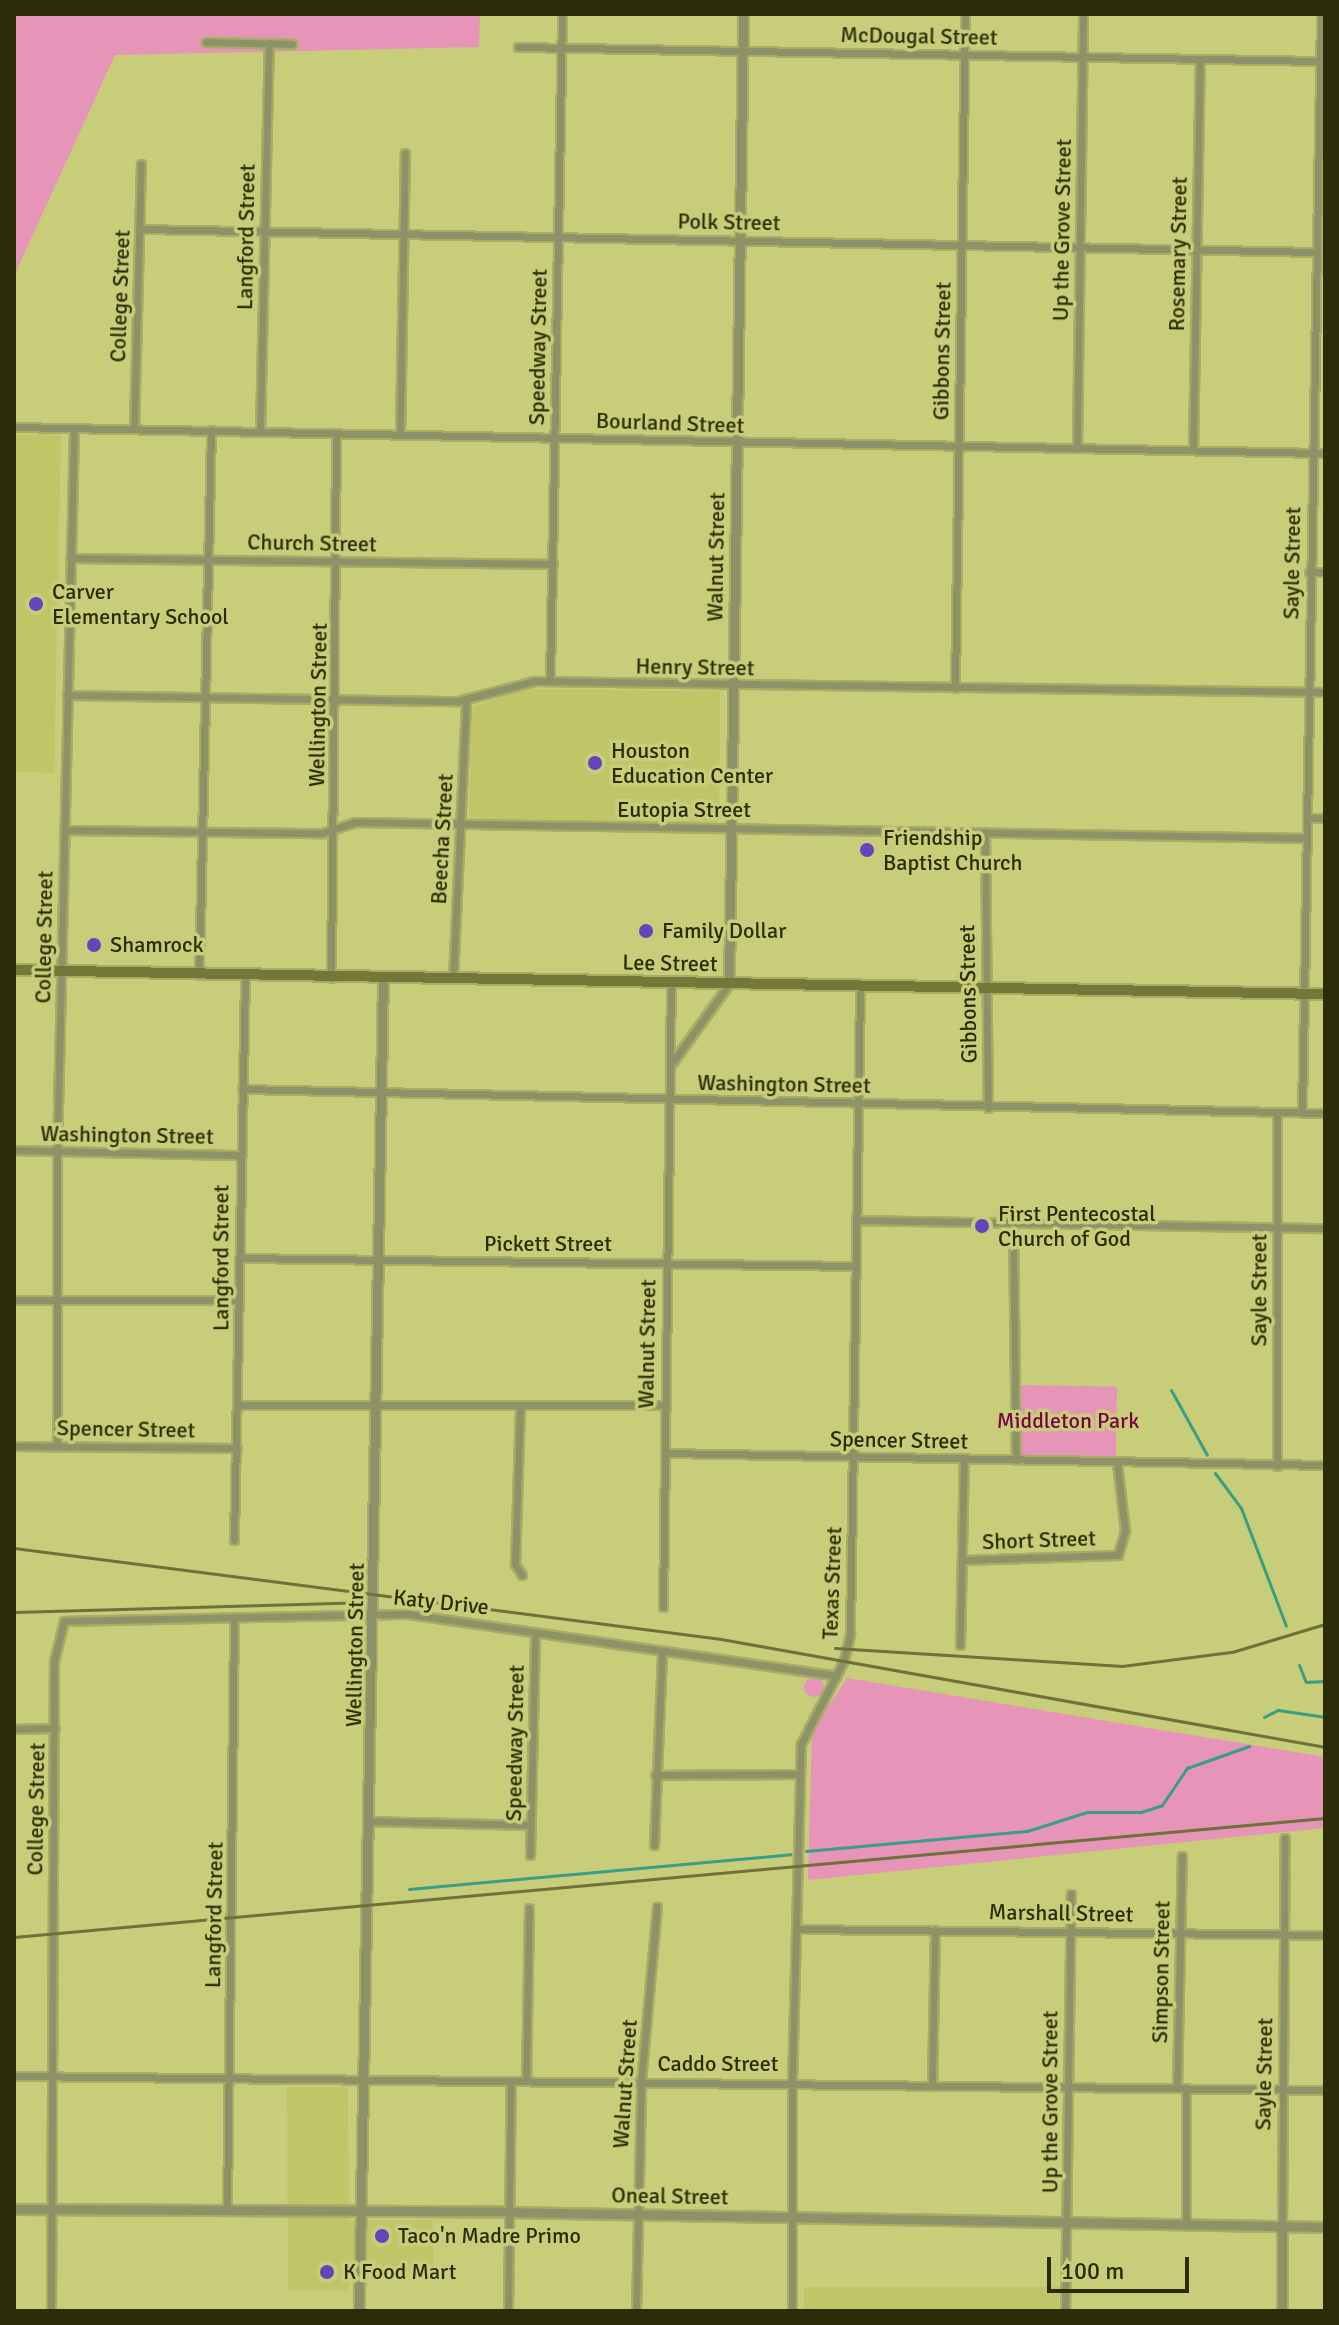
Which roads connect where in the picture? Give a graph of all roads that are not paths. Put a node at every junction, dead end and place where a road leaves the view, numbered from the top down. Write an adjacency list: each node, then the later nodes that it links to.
1 (562, 14): 10 (street, Speedway Street)
2 (743, 14): 11 (street, Walnut Street)
3 (965, 14): 12 (street, Gibbons Street)
4 (1083, 14): 13 (street, Up the Grove Street)
5 (1321, 14): 15 (street, Sayle Street)
6 (206, 42): 7 (street)
7 (269, 43): 8 (street); 20 (street, Langford Street)
8 (292, 44)
9 (518, 47): 10 (street, McDougal Street)
10 (562, 48): 11 (street, McDougal Street); 22 (street, Speedway Street)
11 (742, 51): 12 (street, McDougal Street); 23 (street, Walnut Street)
12 (964, 55): 13 (street, McDougal Street); 24 (street, Gibbons Street)
13 (1083, 57): 14 (street, McDougal Street); 25 (street, Up the Grove Street)
14 (1200, 59): 15 (street, McDougal Street); 26 (street, Rosemary Street)
15 (1320, 61): 19 (street, Sayle Street)
16 (405, 153): 21 (street)
17 (141, 164): 18 (street, College Street)
18 (140, 229): 20 (street, Polk Street); 32 (street, College Street)
19 (1321, 230): 27 (street, Sayle Street)
20 (265, 231): 21 (street, Polk Street); 34 (street, Langford Street)
21 (403, 234): 22 (street, Polk Street); 36 (street)
22 (558, 237): 23 (street, Polk Street); 37 (street, Speedway Street)
23 (738, 241): 24 (street, Polk Street); 38 (street, Walnut Street)
24 (961, 245): 25 (street, Polk Street); 39 (street, Gibbons Street)
25 (1080, 247): 26 (street, Polk Street); 40 (street, Up the Grove Street)
26 (1196, 250): 27 (street, Polk Street); 41 (street, Rosemary Street)
27 (1317, 252): 28 (street, Sayle Street)
28 (1314, 349): 29 (street); 42 (street, Sayle Street)
29 (1325, 349)
30 (14, 427): 31 (street, Bourland Street)
31 (74, 429): 32 (street, Bourland Street); 44 (street, College Street)
32 (134, 429): 33 (street, Bourland Street)
33 (211, 430): 34 (street, Bourland Street); 45 (street)
34 (260, 431): 35 (street, Bourland Street)
35 (336, 433): 36 (street, Bourland Street); 46 (street, Wellington Street)
36 (400, 434): 37 (street, Bourland Street)
37 (555, 437): 38 (street, Bourland Street); 47 (street, Speedway Street)
38 (736, 444): 39 (street, Bourland Street); 51 (street, Walnut Street)
39 (959, 446): 40 (street, Bourland Street); 52 (street, Gibbons Street)
40 (1077, 447): 41 (street, Bourland Street)
41 (1193, 450): 42 (street, Bourland Street)
42 (1312, 453): 43 (street, Bourland Street); 48 (street, Sayle Street)
43 (1325, 453)
44 (70, 558): 45 (street, Church Street); 55 (street, College Street)
45 (208, 559): 46 (street, Church Street); 56 (street)
46 (337, 561): 47 (street, Church Street); 57 (street, Wellington Street)
47 (553, 564): 50 (street, Speedway Street)
48 (1309, 572): 49 (street); 53 (street, Sayle Street)
49 (1325, 572)
50 (550, 681): 51 (street, Henry Street); 58 (street, Henry Street)
51 (733, 686): 52 (street, Henry Street); 63 (street, Walnut Street)
52 (955, 688): 53 (street, Henry Street)
53 (1307, 692): 54 (street, Henry Street); 59 (street, Sayle Street)
54 (1325, 692)
55 (67, 695): 56 (street, Henry Street); 64 (street, College Street)
56 (205, 698): 57 (street, Henry Street); 65 (street)
57 (336, 699): 58 (street, Henry Street); 62 (street, Wellington Street)
58 (466, 700): 61 (street, Beecha Street)
59 (1307, 818): 60 (street); 67 (street, Sayle Street)
60 (1325, 818)
61 (462, 824): 62 (street, Eutopia Street); 63 (street, Eutopia Street); 74 (street, Beecha Street)
62 (334, 826): 65 (street, Eutopia Street); 72 (street, Wellington Street)
63 (730, 828): 66 (street, Eutopia Street); 76 (street, Walnut Street)
64 (65, 830): 65 (street, Eutopia Street); 69 (street, College Street)
65 (201, 832): 70 (street)
66 (985, 832): 67 (street, Eutopia Street); 78 (street, Gibbons Street)
67 (1307, 838): 79 (street, Sayle Street)
68 (14, 970): 69 (main road, Lee Street)
69 (61, 972): 70 (main road, Lee Street); 91 (street, College Street)
70 (199, 975): 71 (main road, Lee Street)
71 (245, 976): 72 (main road, Lee Street); 82 (street, Langford Street)
72 (331, 978): 73 (main road, Lee Street)
73 (383, 979): 74 (main road, Lee Street); 83 (street, Wellington Street)
74 (453, 979): 75 (main road, Lee Street)
75 (671, 983): 76 (main road, Lee Street); 81 (street, Walnut Street)
76 (729, 984): 77 (main road, Lee Street); 81 (street, Walnut Street)
77 (860, 988): 78 (main road, Lee Street); 85 (street, Texas Street)
78 (986, 989): 79 (main road, Lee Street); 86 (street, Gibbons Street)
79 (1305, 993): 80 (main road, Lee Street); 88 (street, Sayle Street)
80 (1325, 994)
81 (670, 1081): 84 (street, Walnut Street)
82 (242, 1089): 83 (street, Washington Street); 92 (street, Langford Street)
83 (381, 1093): 84 (street, Washington Street); 98 (street, Wellington Street)
84 (670, 1099): 85 (street, Washington Street); 99 (street, Walnut Street)
85 (860, 1104): 86 (street, Washington Street); 93 (street, Texas Street)
86 (988, 1108): 87 (street, Washington Street)
87 (1277, 1113): 88 (street, Washington Street); 95 (street, Sayle Street)
88 (1302, 1113): 89 (street, Washington Street)
89 (1325, 1113)
90 (14, 1150): 91 (street, Washington Street)
91 (57, 1151): 92 (street, Washington Street); 102 (street, College Street)
92 (240, 1155): 97 (street, Langford Street)
93 (857, 1220): 94 (street); 100 (street, Texas Street)
94 (1013, 1223): 95 (street); 114 (street)
95 (1277, 1228): 96 (street); 117 (street, Sayle Street)
96 (1325, 1228)
97 (239, 1258): 98 (street, Pickett Street); 103 (street, Langford Street)
98 (380, 1260): 99 (street, Pickett Street); 104 (street, Wellington Street)
99 (667, 1263): 100 (street, Pickett Street); 106 (street, Walnut Street)
100 (856, 1266): 112 (street, Texas Street)
101 (14, 1300): 102 (street)
102 (57, 1300): 103 (street); 108 (street, College Street)
103 (239, 1300): 105 (street, Langford Street)
104 (378, 1403): 105 (street); 107 (street); 122 (street, Wellington Street)
105 (238, 1405): 110 (street, Langford Street)
106 (664, 1405): 107 (street); 111 (street, Walnut Street)
107 (520, 1406): 120 (street)
108 (57, 1445): 109 (street, Spencer Street); 110 (street, Spencer Street)
109 (14, 1446)
110 (237, 1448): 118 (street, Langford Street)
111 (665, 1453): 112 (street, Spencer Street); 121 (street, Walnut Street)
112 (854, 1457): 113 (street, Spencer Street); 128 (street, Texas Street)
113 (964, 1459): 114 (street, Spencer Street); 119 (street)
114 (1016, 1460): 115 (street, Spencer Street)
115 (1117, 1463): 117 (street, Spencer Street); 119 (street, Short Street)
116 (1325, 1465): 117 (street, Spencer Street)
117 (1277, 1466)
118 (234, 1540)
119 (962, 1560): 126 (street)
120 (522, 1575)
121 (663, 1607)
122 (373, 1613): 123 (street, Katy Drive); 124 (street, Katy Drive); 133 (street, Wellington Street)
123 (234, 1619): 125 (street, Katy Drive); 150 (street, Langford Street)
124 (535, 1632): 127 (street, Katy Drive); 134 (street, Speedway Street)
125 (57, 1644): 129 (street, College Street)
126 (960, 1645)
127 (662, 1651): 128 (street, Katy Drive); 132 (street)
128 (837, 1676): 131 (street, Texas Street)
129 (55, 1728): 130 (street); 149 (street, College Street)
130 (14, 1729)
131 (800, 1774): 132 (street); 142 (street, Texas Street)
132 (655, 1775): 136 (street)
133 (368, 1821): 134 (street); 151 (street, Wellington Street)
134 (531, 1825): 137 (street, Speedway Street)
135 (1285, 1838): 146 (street, Sayle Street)
136 (654, 1845)
137 (530, 1855)
138 (1182, 1856): 145 (street, Simpson Street)
139 (1071, 1894): 144 (street, Up the Grove Street)
140 (657, 1907): 154 (street, Walnut Street)
141 (529, 1908): 153 (street)
142 (797, 1929): 143 (street, Marshall Street); 155 (street, Texas Street)
143 (935, 1930): 144 (street, Marshall Street); 156 (street)
144 (1069, 1931): 145 (street, Marshall Street); 157 (street, Up the Grove Street)
145 (1179, 1933): 146 (street, Marshall Street); 158 (street, Simpson Street)
146 (1284, 1935): 147 (street, Marshall Street); 159 (street, Sayle Street)
147 (1325, 1935)
148 (14, 2076): 149 (street, Caddo Street)
149 (50, 2076): 150 (street, Caddo Street); 162 (street, College Street)
150 (230, 2078): 151 (street, Caddo Street); 164 (street, Langford Street)
151 (362, 2079): 152 (street, Caddo Street); 163 (street, Wellington Street)
152 (511, 2081): 153 (street, Caddo Street); 165 (street)
153 (526, 2081): 154 (street, Caddo Street)
154 (641, 2082): 155 (street, Caddo Street); 166 (street, Walnut Street)
155 (792, 2083): 156 (street, Caddo Street); 167 (street, Texas Street)
156 (932, 2085): 157 (street, Caddo Street)
157 (1068, 2086): 158 (street, Caddo Street); 168 (street, Up the Grove Street)
158 (1182, 2088): 159 (street, Caddo Street); 169 (street, Simpson Street)
159 (1283, 2089): 160 (street, Caddo Street); 170 (street, Sayle Street)
160 (1325, 2090)
161 (14, 2209): 162 (street, Oneal Street)
162 (49, 2209): 164 (street, Oneal Street); 172 (street, College Street)
163 (361, 2210): 164 (street, Oneal Street); 165 (street, Oneal Street); 173 (street, Wellington Street)
164 (227, 2211)
165 (510, 2212): 166 (street, Oneal Street); 174 (street)
166 (637, 2214): 167 (street, Oneal Street); 175 (street, Walnut Street)
167 (791, 2217): 168 (street, Oneal Street); 176 (street, Texas Street)
168 (1067, 2221): 169 (street, Oneal Street); 177 (street, Up the Grove Street)
169 (1186, 2224): 170 (street, Oneal Street)
170 (1282, 2226): 171 (street, Oneal Street); 178 (street, Sayle Street)
171 (1325, 2227)
172 (51, 2311)
173 (359, 2311)
174 (508, 2311)
175 (636, 2311)
176 (792, 2311)
177 (1065, 2311)
178 (1282, 2311)

